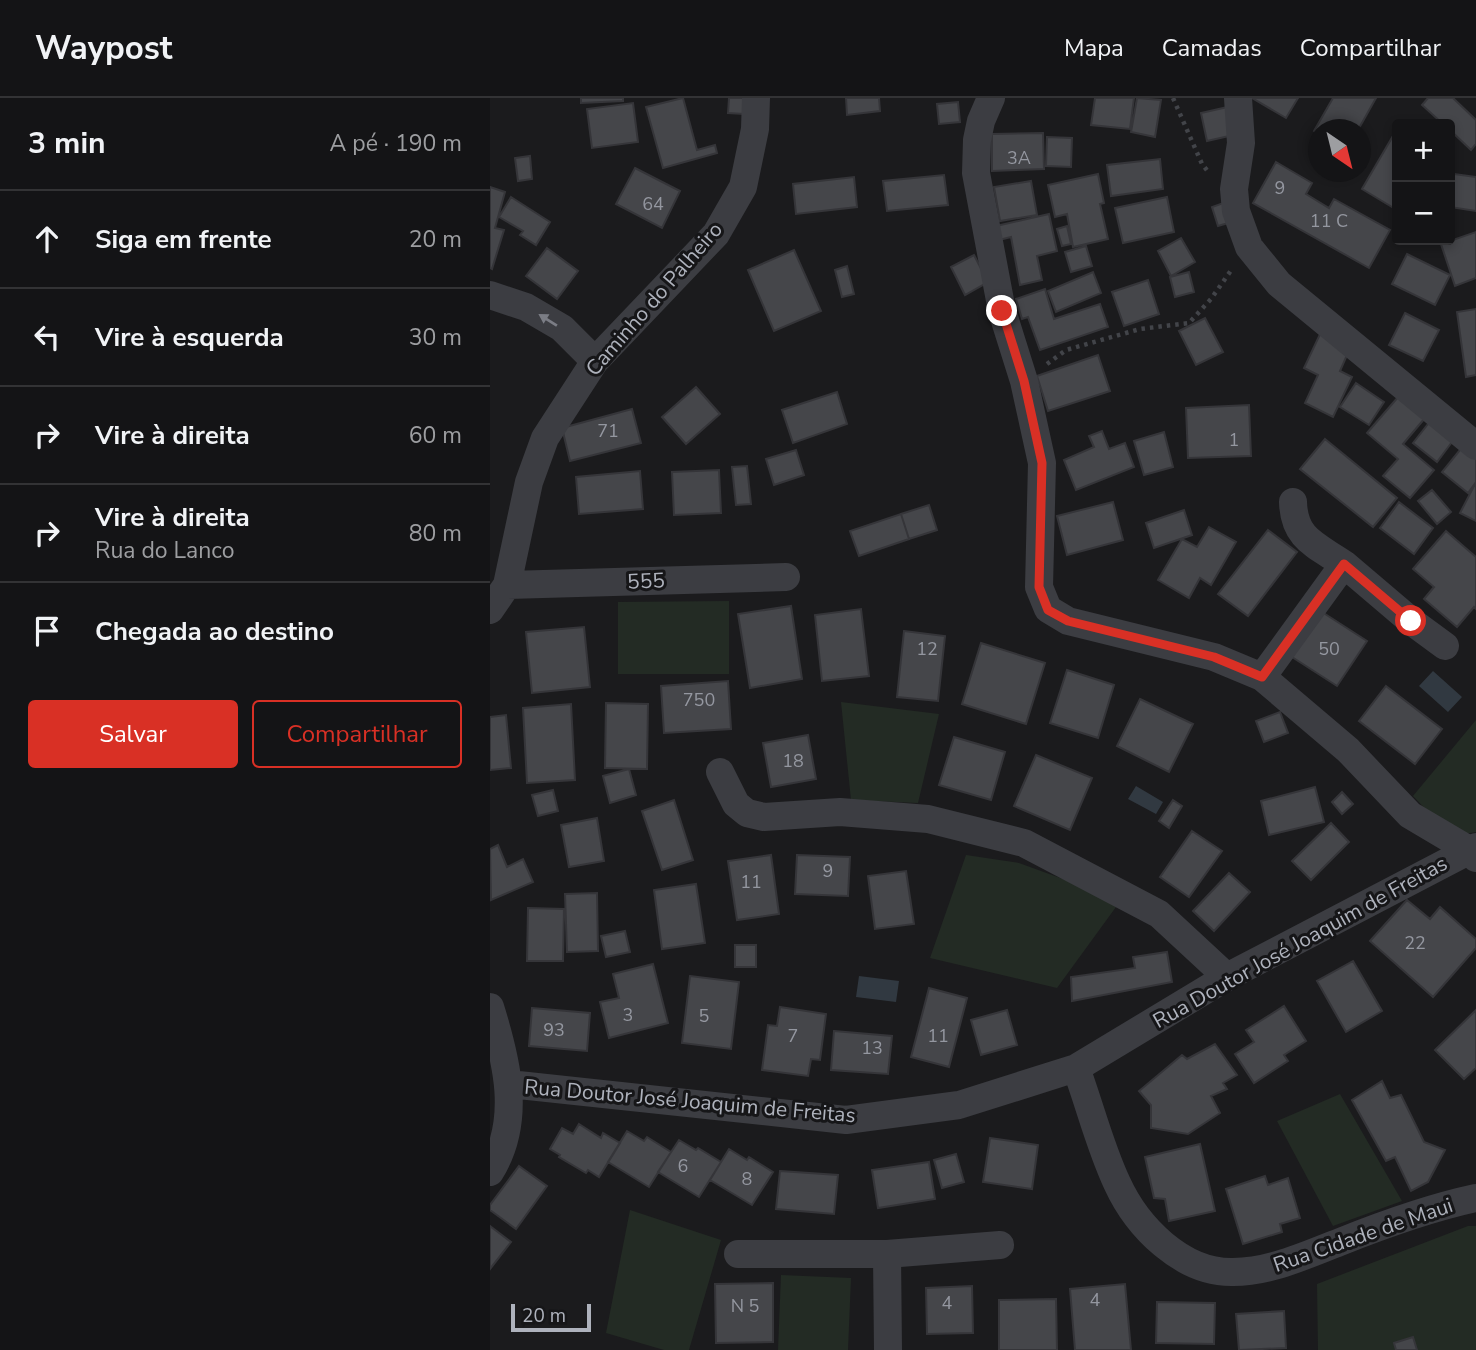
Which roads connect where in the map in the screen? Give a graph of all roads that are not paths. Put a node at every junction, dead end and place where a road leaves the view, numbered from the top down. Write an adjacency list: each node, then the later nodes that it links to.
1 (756, 98): 5 (street, Caminho do Palheiro)
2 (991, 98): 13 (street)
3 (1238, 98): 6 (street)
4 (490, 295): 5 (street, one-way to 4)
5 (596, 361): 10 (street, Caminho do Palheiro)
6 (1476, 446)
7 (1293, 502): 8 (street)
8 (1344, 564): 12 (street); 13 (street)
9 (786, 577): 10 (street, 555)
10 (507, 585): 11 (street, Caminho do Palheiro)
11 (490, 610)
12 (1446, 646)
13 (1262, 677): 15 (street)
14 (720, 772): 16 (street)
15 (1474, 851): 16 (street, Rua Doutor José Joaquim de Freitas)
16 (1227, 977): 18 (street, Rua Doutor José Joaquim de Freitas)
17 (490, 1007): 19 (street)
18 (1076, 1068): 19 (street, Rua Doutor José Joaquim de Freitas); 21 (street, Rua Cidade de Maui)
19 (509, 1084): 20 (street)
20 (490, 1172)
21 (1476, 1198)
22 (1000, 1245): 24 (street)
23 (737, 1254): 24 (street)
24 (887, 1254): 25 (street)
25 (888, 1350)

